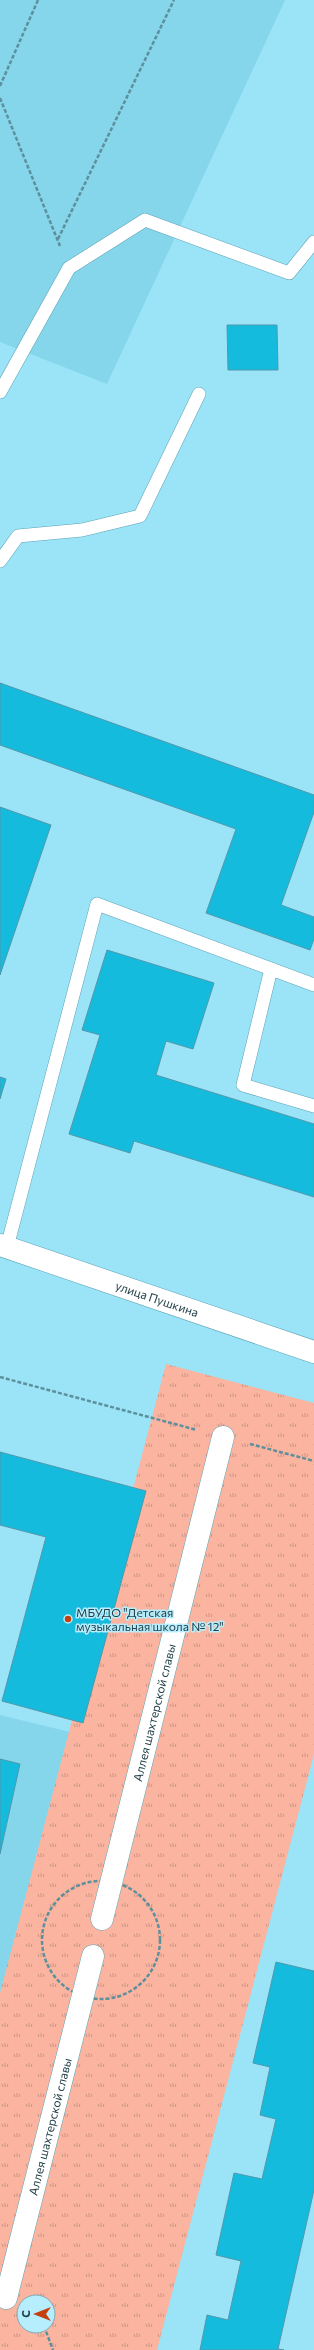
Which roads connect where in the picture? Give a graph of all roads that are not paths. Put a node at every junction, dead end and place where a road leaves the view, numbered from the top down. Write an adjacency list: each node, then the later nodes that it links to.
1 (314, 242): 2 (lane)
2 (0, 392)
3 (199, 394): 4 (lane)
4 (0, 561)
5 (271, 969): 6 (lane); 7 (lane); 8 (lane)
6 (314, 985)
7 (314, 1106)
8 (4, 1246): 9 (street, улица Пушкина)
9 (314, 1352)
10 (223, 1437): 11 (street, Аллея шахтерской славы)
11 (102, 1919)
12 (93, 1956): 13 (street, Аллея шахтерской славы)
13 (6, 2298)

